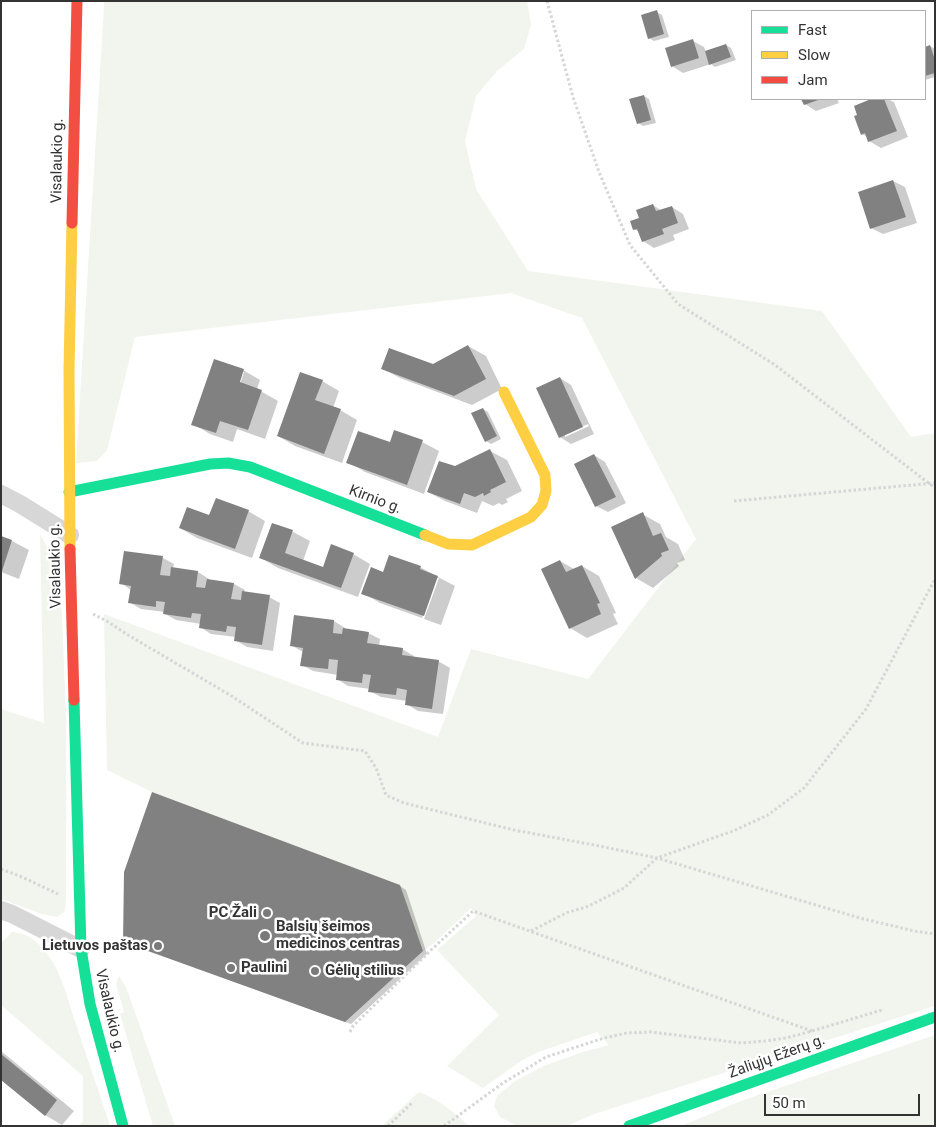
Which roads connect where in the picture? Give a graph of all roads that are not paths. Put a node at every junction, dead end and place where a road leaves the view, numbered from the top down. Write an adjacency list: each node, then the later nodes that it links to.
1 (77, 1): 3 (street, Visalaukio g.)
2 (504, 392): 3 (street, Kirnio g.)
3 (69, 492): 5 (street, Visalaukio g.)
4 (1, 494): 5 (street)
5 (70, 535): 7 (street, Visalaukio g.)
6 (1, 910): 7 (street)
7 (81, 949): 9 (street, Visalaukio g.)
8 (935, 1017): 10 (street, Žaliųjų Ežerų g.)
9 (122, 1126)
10 (629, 1126)

